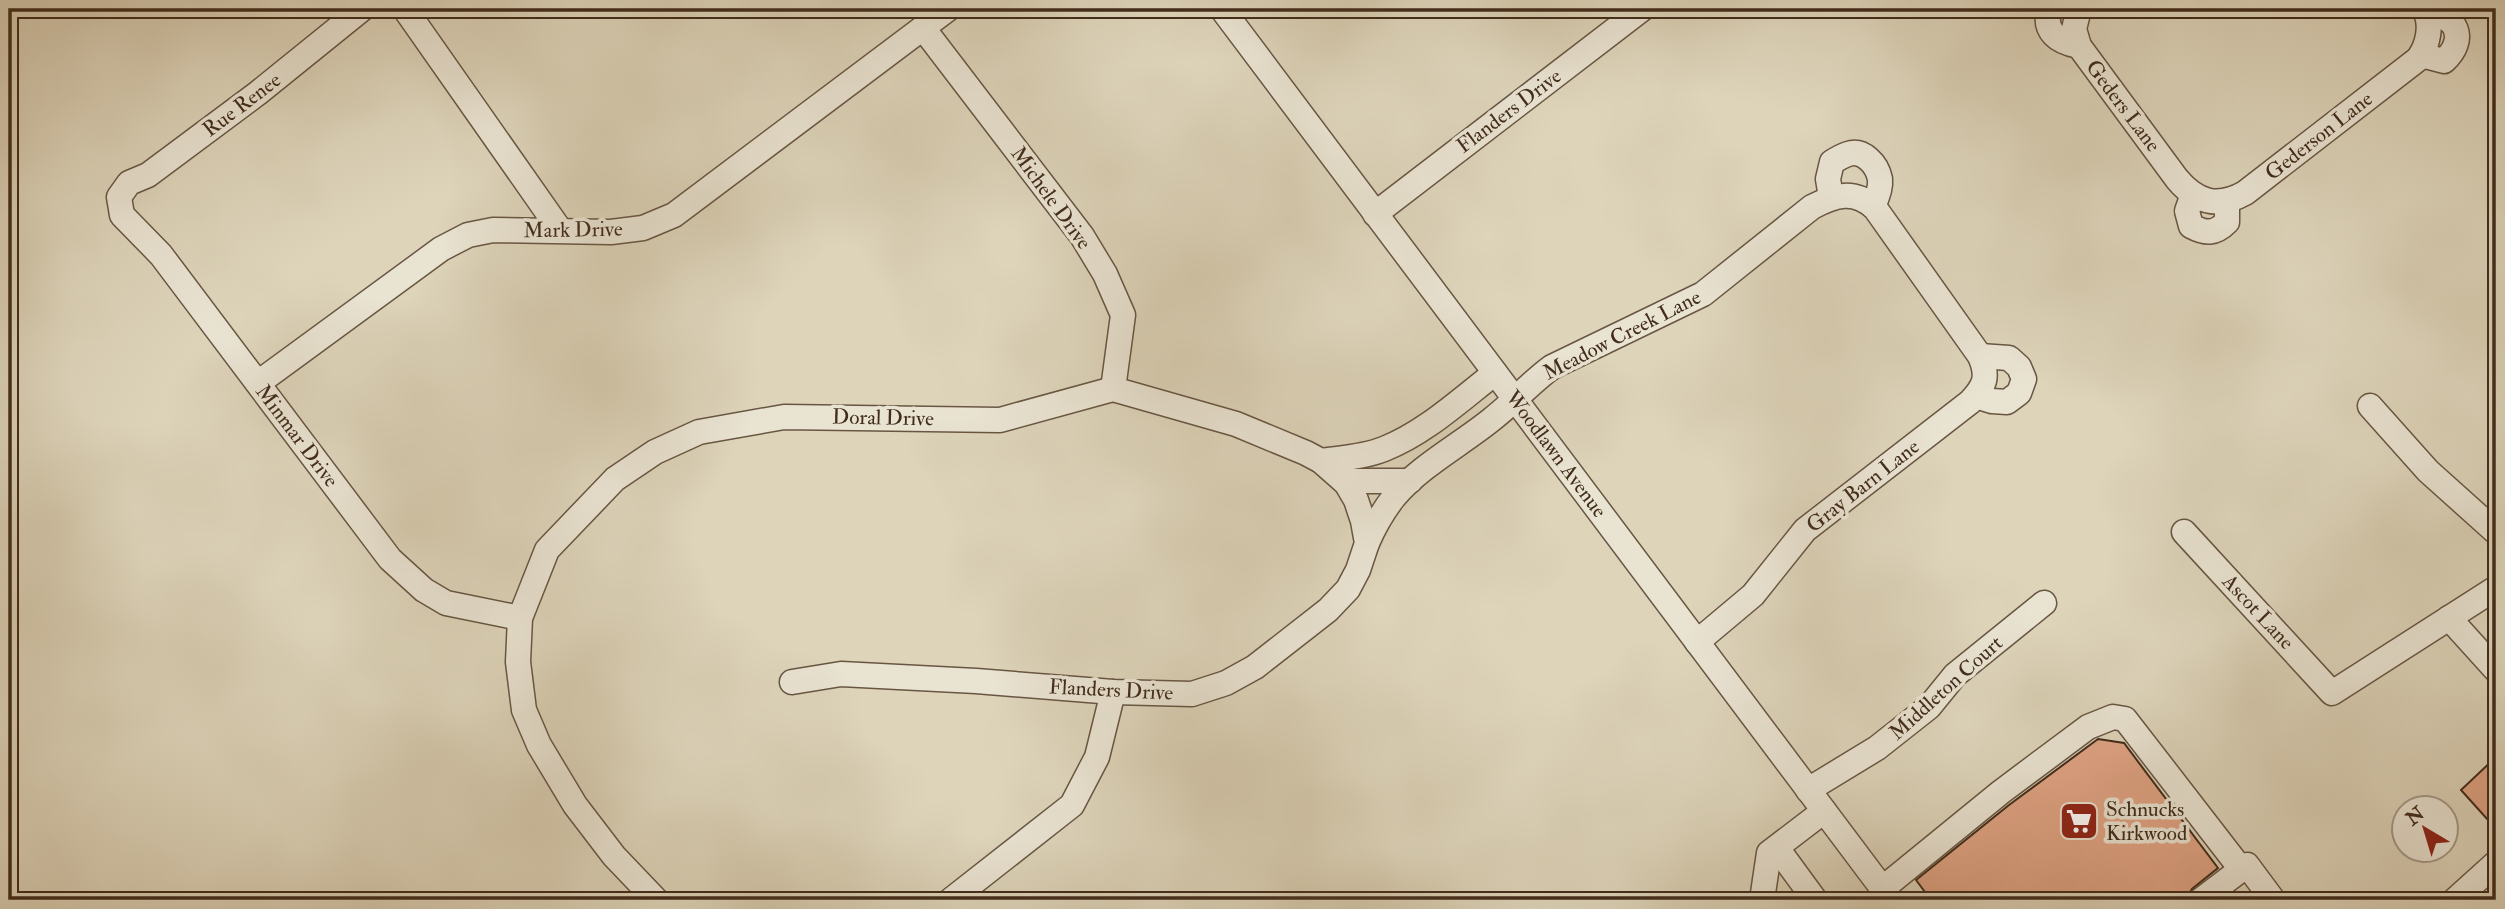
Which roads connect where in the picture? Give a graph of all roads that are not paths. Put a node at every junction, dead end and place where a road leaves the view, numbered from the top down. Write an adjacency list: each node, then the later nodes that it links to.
1 (362, 9): 11 (street, Rue Renee)
2 (405, 9): 16 (street)
3 (948, 9): 9 (street, Mark Drive)
4 (1222, 9): 15 (street, Woodlawn Avenue)
5 (1642, 9): 15 (street, Flanders Drive)
6 (2049, 9): 10 (street)
7 (2079, 9): 10 (street, Geders Lane)
8 (2426, 17): 13 (street, Gederson Lane)
9 (923, 28): 16 (street, Mark Drive); 20 (street, Michele Drive)
10 (2079, 46): 13 (street, Geders Lane)
11 (119, 197): 19 (street, Minmar Drive)
12 (1831, 197): 14 (street); 14 (street); 22 (street, Meadow Creek Lane)
13 (2210, 199)
14 (1873, 206): 17 (street)
15 (1375, 214): 18 (street, Woodlawn Avenue)
16 (559, 230): 19 (street, Mark Drive)
17 (1980, 356): 21 (street); 21 (street)
18 (1495, 373): 22 (street, Woodlawn Avenue); 24 (street)
19 (258, 383): 32 (street, Minmar Drive)
20 (1113, 389): 24 (street); 32 (street, Doral Drive)
21 (1976, 396): 34 (street, Gray Barn Lane)
22 (1514, 398): 26 (street, Flanders Drive); 34 (street, Woodlawn Avenue)
23 (2370, 406): 28 (street)
24 (1321, 461): 25 (street)
25 (1344, 481): 26 (street); 29 (street)
26 (1410, 481): 29 (street, Flanders Drive)
27 (2184, 532): 33 (street, Ascot Lane)
28 (2496, 532)
29 (1367, 543): 37 (street, Flanders Drive)
30 (2496, 588): 33 (street)
31 (2044, 603): 38 (street, Middleton Court)
32 (520, 618): 45 (street)
33 (2449, 618): 35 (street)
34 (1697, 642): 38 (street, Woodlawn Avenue)
35 (2496, 670)
36 (792, 682): 37 (street, Flanders Drive)
37 (1113, 692): 46 (street)
38 (1808, 790): 39 (street, Woodlawn Avenue)
39 (1824, 811): 40 (street); 43 (street, Woodlawn Avenue)
40 (1777, 848): 47 (street); 48 (street)
41 (2496, 863): 50 (street)
42 (2241, 869): 43 (street); 44 (street); 49 (street)
43 (1886, 895)
44 (2207, 899)
45 (656, 900)
46 (951, 900)
47 (1762, 900)
48 (1815, 900)
49 (2273, 900)
50 (2455, 900)

